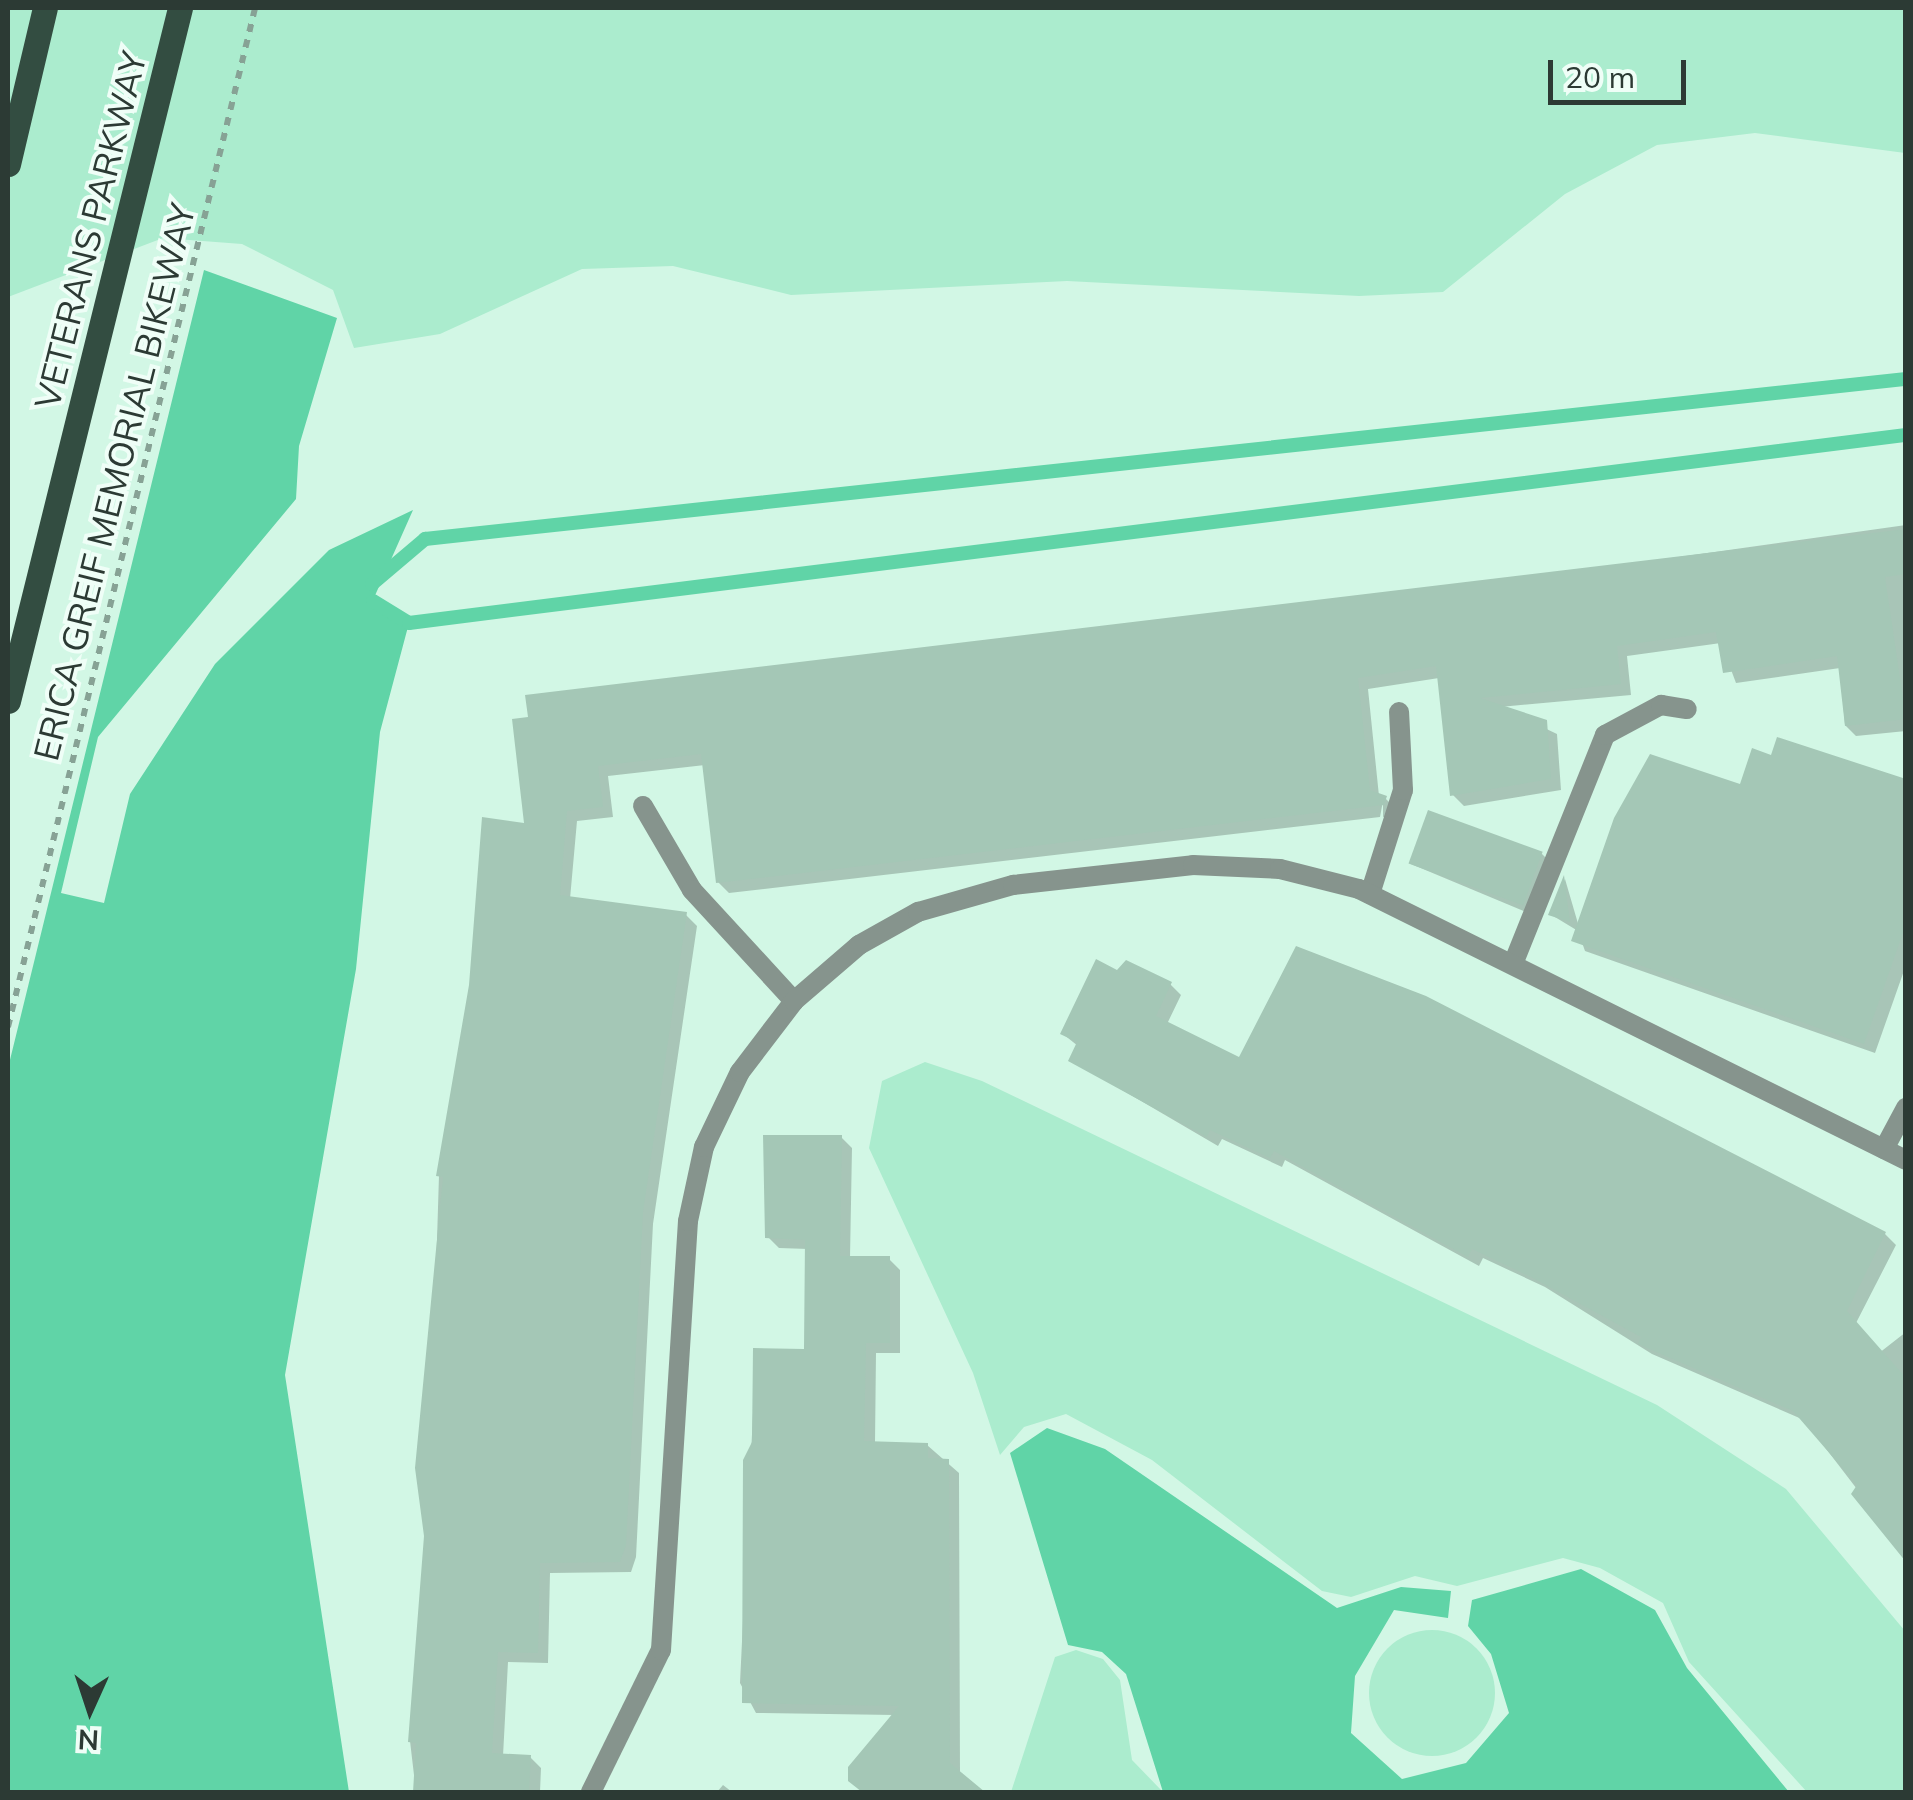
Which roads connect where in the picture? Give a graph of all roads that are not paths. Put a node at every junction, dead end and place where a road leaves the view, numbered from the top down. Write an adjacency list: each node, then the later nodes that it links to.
1 (46, 8): 3 (main road)
2 (180, 8): 4 (main road, VETERANS PARKWAY)
3 (8, 164)
4 (8, 701)
5 (1686, 709): 9 (lane)
6 (1400, 712): 8 (lane)
7 (643, 806): 10 (lane)
8 (1370, 894): 9 (lane); 10 (lane)
9 (1513, 964): 12 (lane)
10 (794, 1001): 14 (lane)
11 (1906, 1108): 12 (lane)
12 (1884, 1149): 13 (lane)
13 (1906, 1160)
14 (591, 1792)

